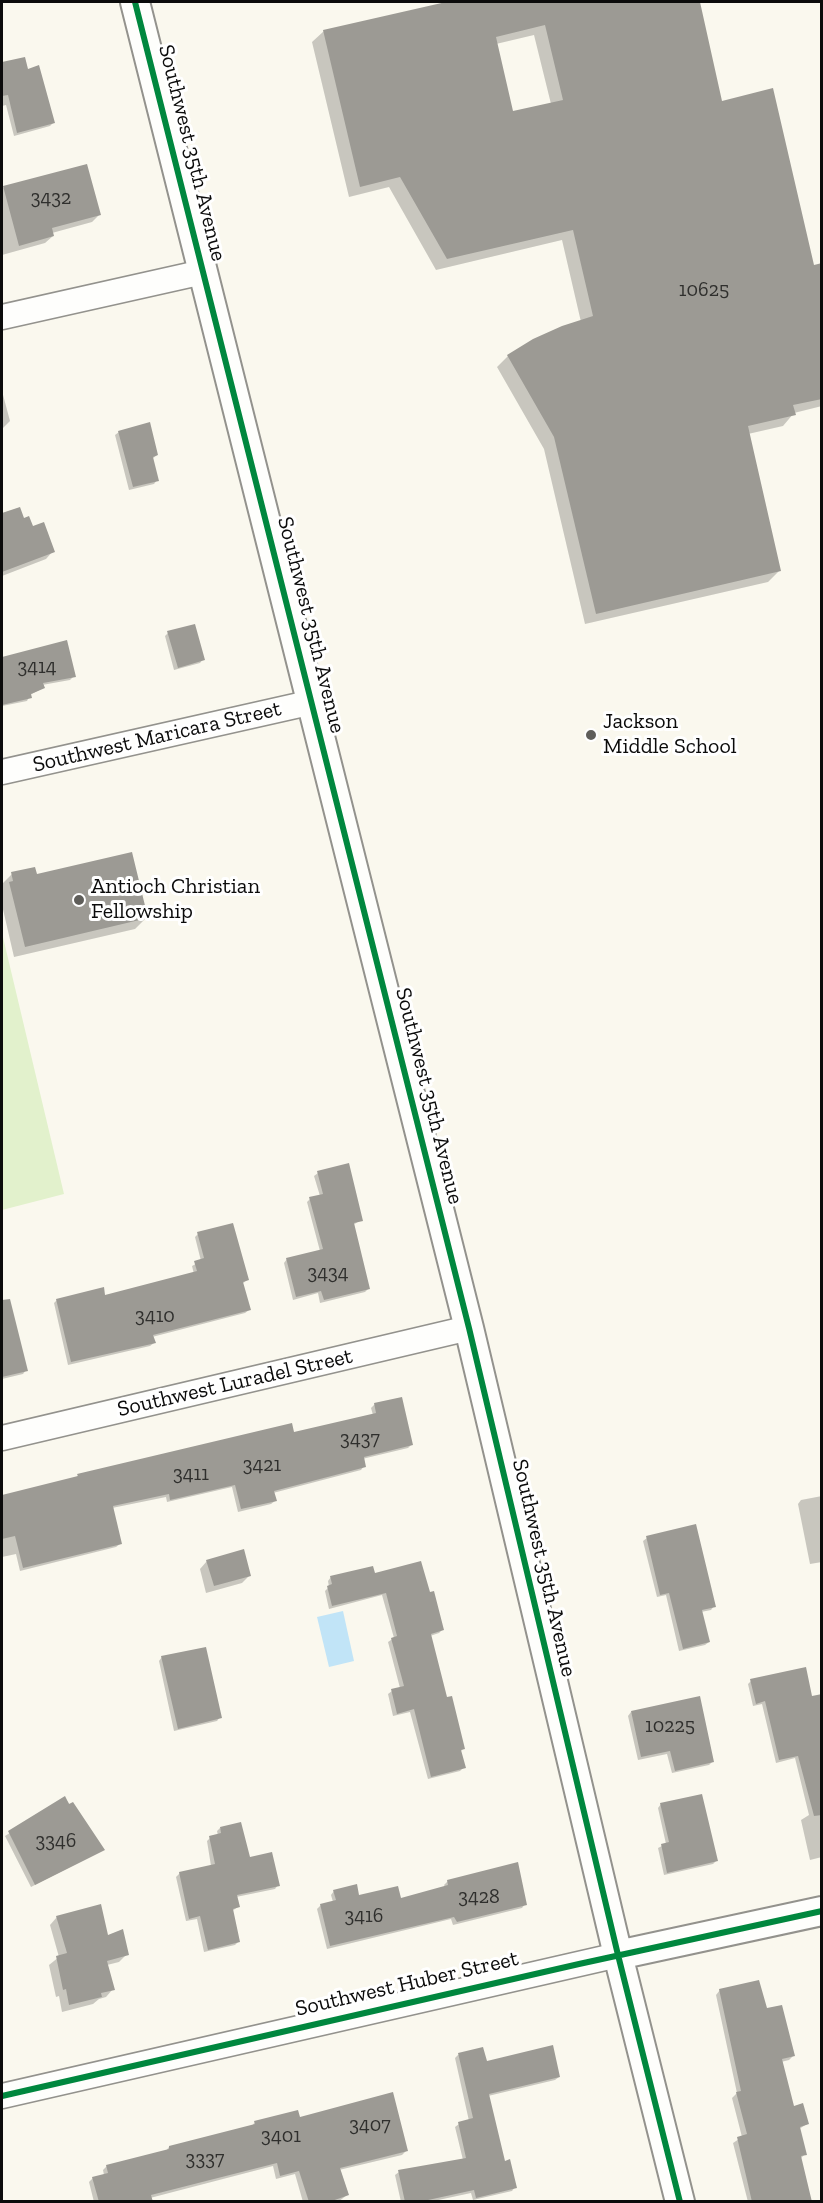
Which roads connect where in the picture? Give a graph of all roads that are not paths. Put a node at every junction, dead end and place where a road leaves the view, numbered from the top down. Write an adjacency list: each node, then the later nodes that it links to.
1 (135, 2): 2 (street, Southwest 35th Avenue)
2 (203, 272): 3 (street); 4 (street, Southwest 35th Avenue)
3 (2, 317)
4 (313, 702): 5 (street, Southwest Maricara Street); 6 (street, Southwest 35th Avenue)
5 (2, 772)
6 (469, 1328): 7 (street, Southwest Luradel Street); 9 (street, Southwest 35th Avenue)
7 (2, 1438)
8 (822, 1911): 9 (street, Southwest Huber Street)
9 (618, 1955): 10 (street, Southwest Huber Street); 11 (street, Southwest 35th Avenue)
10 (2, 2096)
11 (680, 2202)

